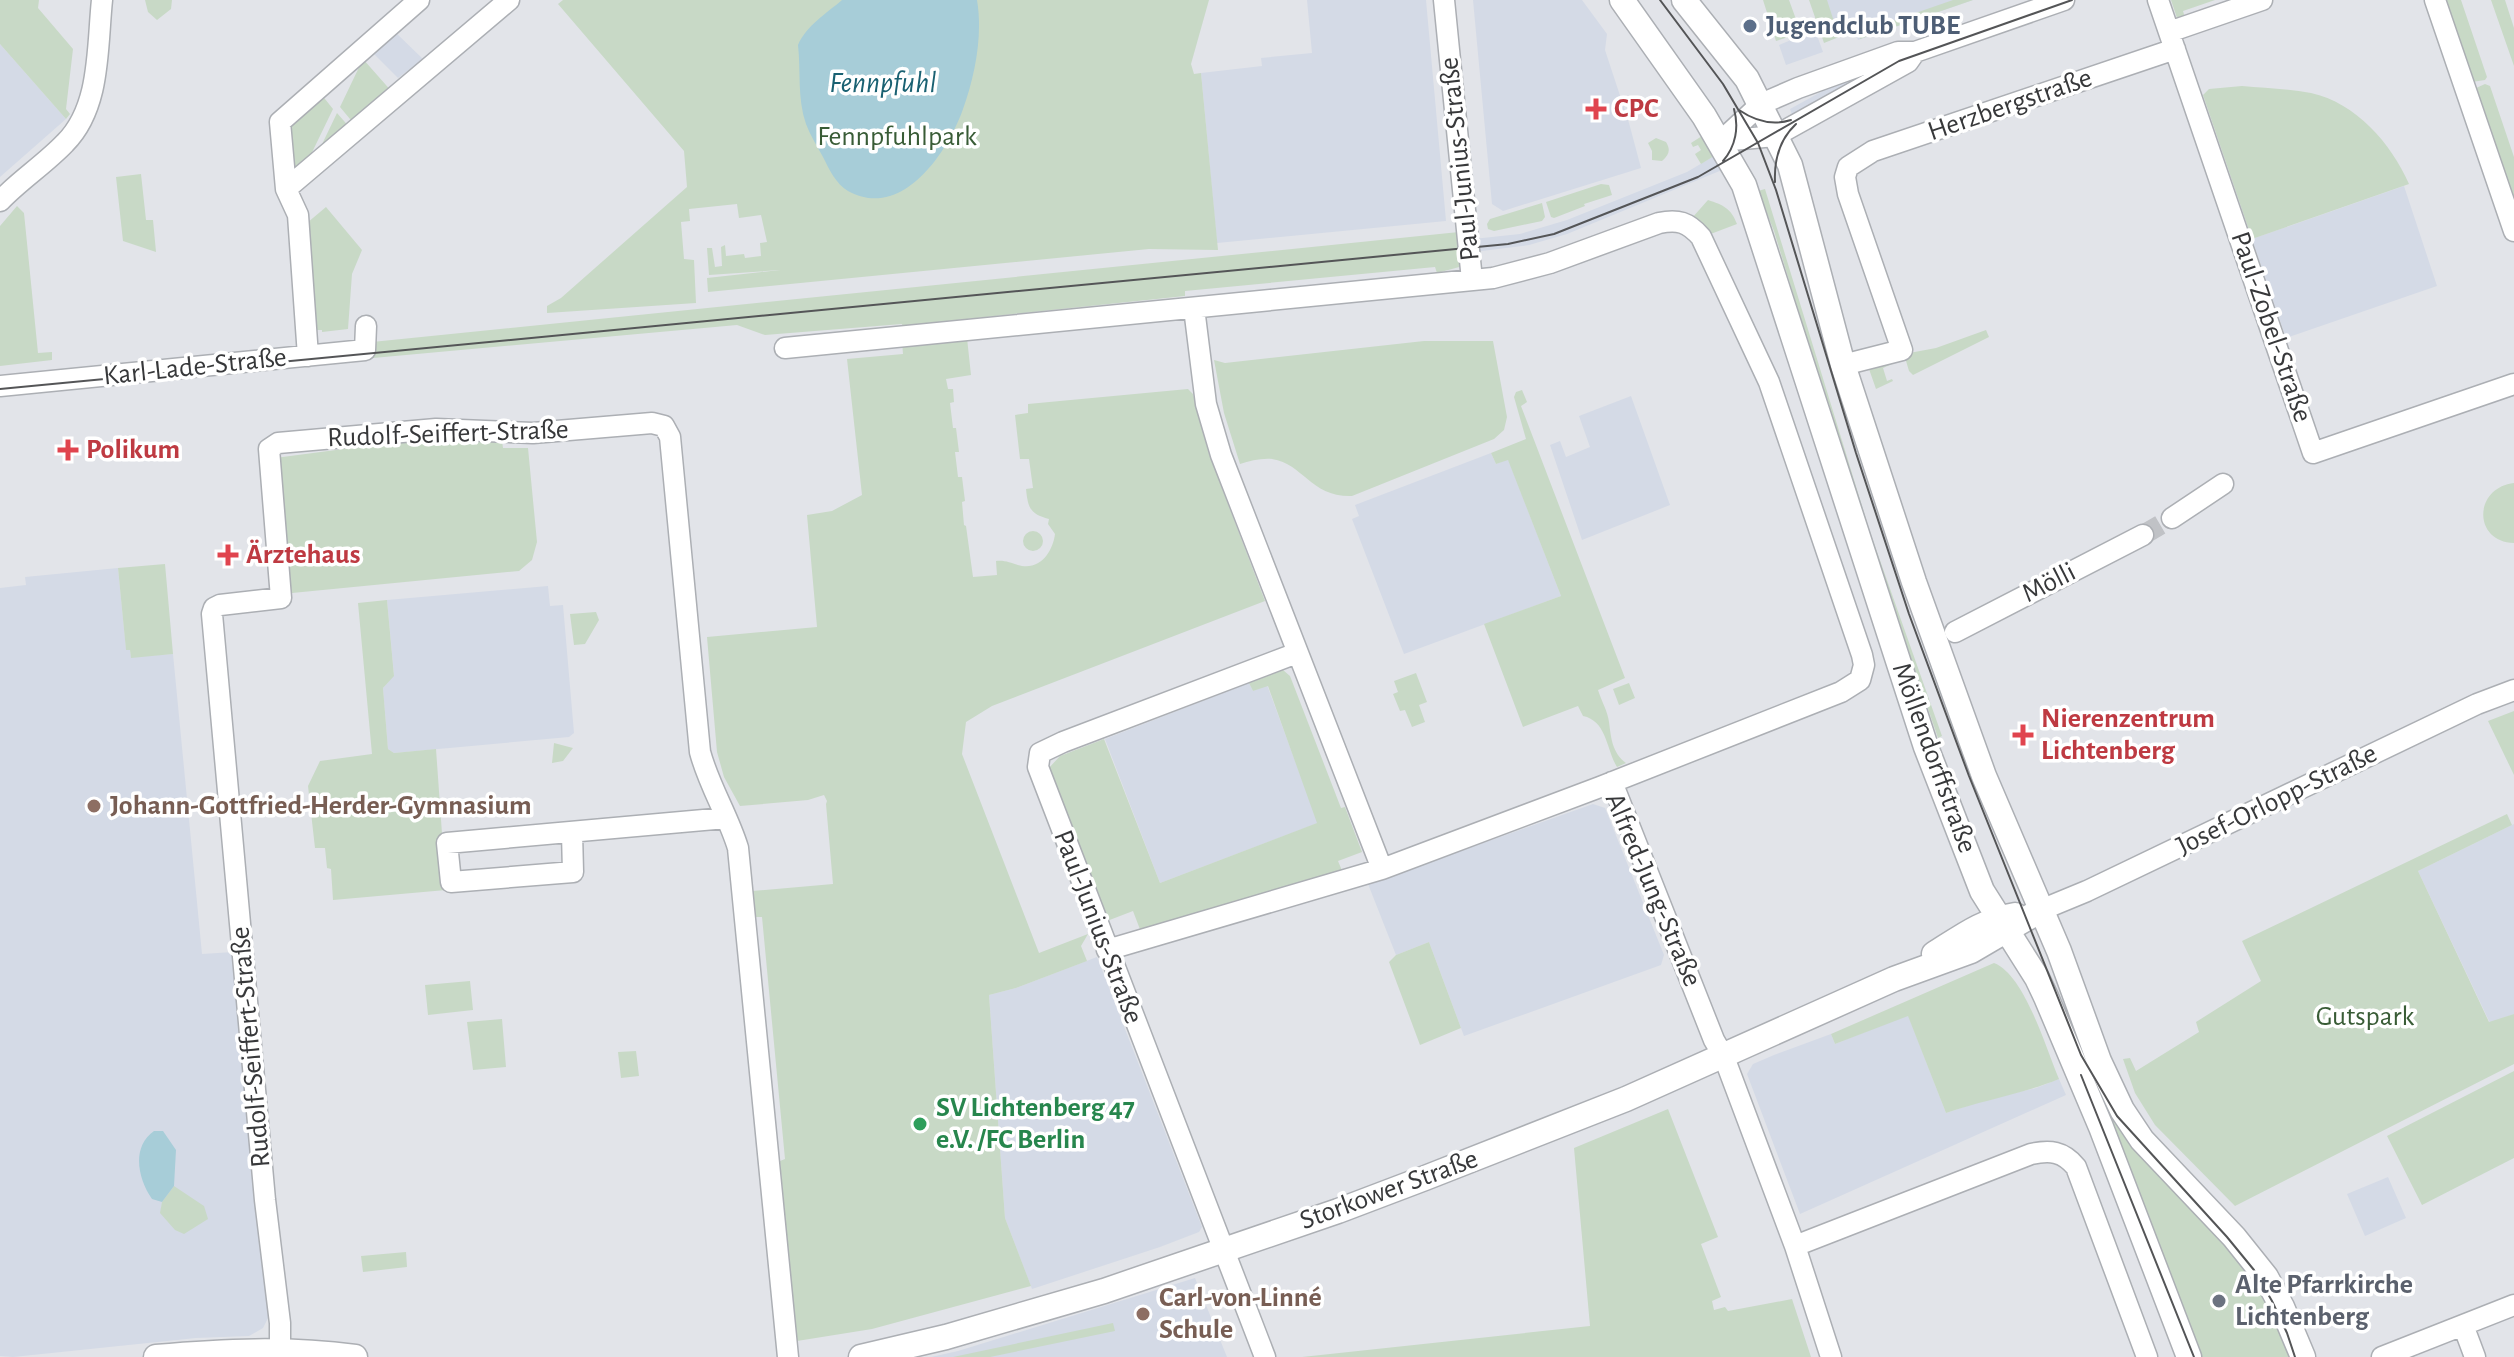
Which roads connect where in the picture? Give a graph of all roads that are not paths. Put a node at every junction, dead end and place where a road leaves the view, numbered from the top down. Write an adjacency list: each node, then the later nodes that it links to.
1 (102, 0): 19 (street)
2 (419, 0): 18 (street)
3 (509, 0): 17 (street)
4 (1444, 0): 22 (street, Paul-Junius-Straße)
5 (1622, 0): 16 (main road, Möllendorffstraße)
6 (1684, 0): 14 (main road, Möllendorffstraße)
7 (2064, 0): 11 (street)
8 (2158, 0): 12 (street, Paul-Zobel-Straße)
9 (2262, 0): 12 (street, Herzbergstraße)
10 (2435, 0): 21 (street)
11 (2008, 9): 13 (street)
12 (2172, 40): 27 (street, Herzbergstraße); 28 (street, Paul-Zobel-Straße)
13 (1915, 52): 14 (street); 15 (street)
14 (1761, 104): 15 (main road, Möllendorffstraße); 16 (street)
15 (1786, 130): 16 (street); 27 (main road, Möllendorffstraße)
16 (1721, 141): 41 (main road, Möllendorffstraße)
17 (305, 173): 18 (street); 20 (street)
18 (286, 189): 20 (street)
19 (0, 201)
20 (298, 215): 26 (street)
21 (2514, 231)
22 (1472, 280): 23 (street, Paul-Junius-Straße); 36 (street, Möllendorffstraße)
23 (1194, 308): 25 (street, Paul-Junius-Straße); 34 (street)
24 (366, 326): 26 (street, Karl-Lade-Straße)
25 (785, 348)
26 (308, 356): 29 (street, Karl-Lade-Straße)
27 (1843, 365): 40 (main road, Möllendorffstraße)
28 (2514, 384)
29 (0, 386)
30 (2223, 484): 31 (street)
31 (2172, 518)
32 (2143, 535): 33 (street, Mölli)
33 (1955, 632)
34 (1297, 653): 39 (street); 42 (street, Paul-Junius-Straße)
35 (2514, 690): 40 (street, Josef-Orlopp-Straße)
36 (1612, 782): 39 (street, Alfred-Jung-Straße); 43 (street, Alfred-Jung-Straße)
37 (726, 818): 38 (street); 48 (street, Rudolf-Seiffert-Straße); 51 (street, Rudolf-Seiffert-Straße)
38 (572, 833): 38 (street)
39 (1382, 869): 42 (street, Alfred-Jung-Straße)
40 (2041, 910): 41 (main road, Storkower Straße); 57 (main road, Möllendorffstraße)
41 (2003, 924): 43 (main road, Storkower Straße); 56 (main road, Möllendorffstraße)
42 (1107, 950): 45 (street, Paul-Junius-Straße)
43 (1724, 1057): 44 (street, Alfred-Jung-Straße); 45 (main road, Storkower Straße)
44 (1795, 1246): 54 (street, Alfred-Jung-Straße); 55 (street)
45 (1223, 1250): 52 (main road, Storkower Straße); 53 (street, Paul-Junius-Straße)
46 (2514, 1305): 47 (street)
47 (2463, 1325): 58 (street); 59 (street)
48 (280, 1351): 49 (main road); 50 (main road)
49 (156, 1357)
50 (355, 1357)
51 (788, 1357)
52 (861, 1357)
53 (1265, 1357)
54 (1831, 1357)
55 (2147, 1357)
56 (2189, 1357)
57 (2303, 1357)
58 (2382, 1357)
59 (2475, 1357)

